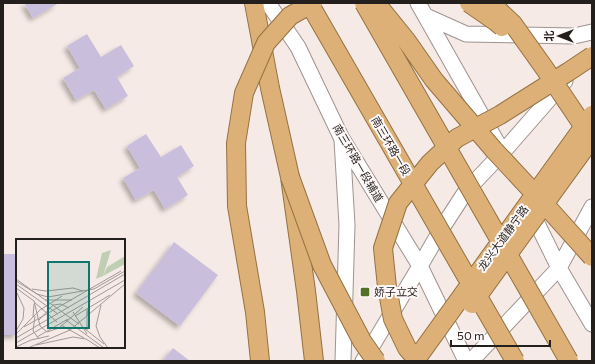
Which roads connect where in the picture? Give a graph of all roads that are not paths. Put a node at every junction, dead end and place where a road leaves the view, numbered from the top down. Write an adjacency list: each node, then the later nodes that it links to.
1 (254, 3): 19 (highway, bridge)
2 (268, 3): 16 (main road, 南三环路一段辅道)
3 (309, 3): 34 (highway, 南三环路一段, bridge)
4 (312, 3): 25 (highway, bridge)
5 (364, 3): 35 (highway, bridge)
6 (376, 3): 21 (highway, bridge)
7 (418, 3): 10 (main road)
8 (469, 3): 14 (highway, bridge)
9 (491, 3): 14 (highway, bridge)
10 (426, 16): 11 (main road); 18 (main road)
11 (592, 32)
12 (592, 50): 18 (main road)
13 (592, 56): 30 (highway, bridge)
14 (546, 69): 17 (highway, bridge)
15 (592, 115): 30 (highway, 龙兴大道静宁路, bridge)
16 (341, 137): 22 (main road, 南三环路一段辅道); 27 (main road)
17 (592, 138): 31 (highway, 龙兴大道静宁路, bridge)
18 (503, 152): 22 (main road); 23 (main road)
19 (290, 177): 26 (highway, bridge); 29 (highway, bridge)
20 (592, 207): 23 (main road)
21 (592, 257)
22 (420, 266): 28 (main road); 32 (main road, 南三环路一段辅道)
23 (559, 268): 24 (main road); 33 (main road)
24 (592, 324)
25 (260, 361)
26 (314, 361)
27 (343, 361)
28 (362, 361)
29 (376, 361)
30 (416, 361)
31 (430, 361)
32 (466, 361)
33 (471, 361)
34 (515, 361)
35 (569, 361)

